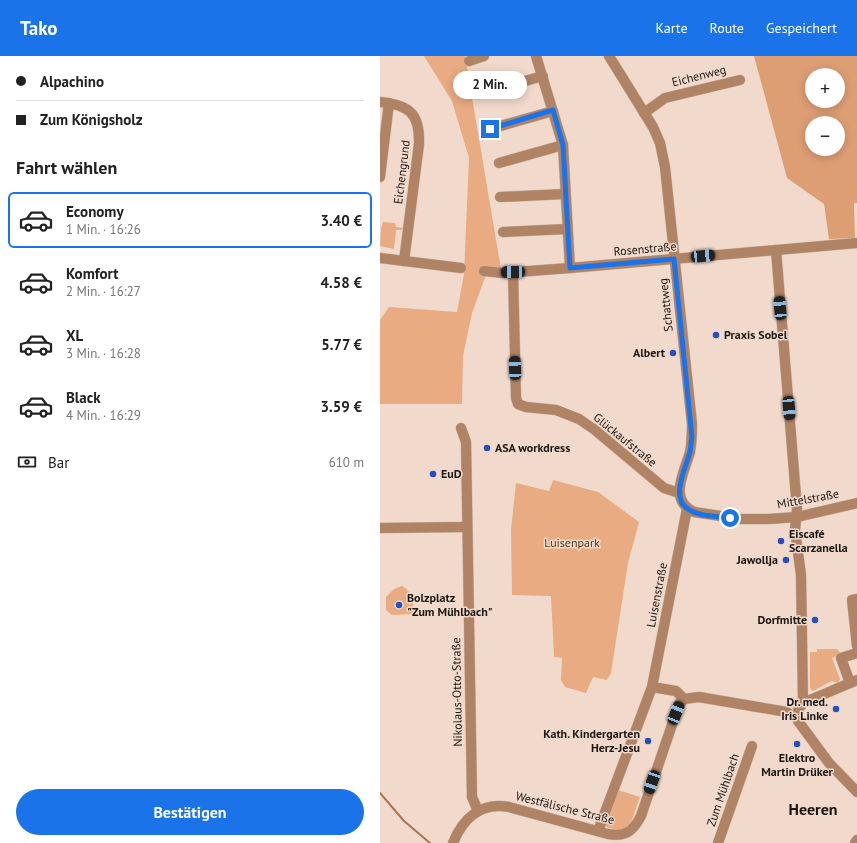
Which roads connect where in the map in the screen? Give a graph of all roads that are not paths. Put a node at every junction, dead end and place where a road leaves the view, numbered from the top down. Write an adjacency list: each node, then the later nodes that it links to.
1 (484, 56): 4 (street)
2 (536, 56): 5 (street)
3 (609, 56): 10 (street, Schattweg)
4 (469, 61)
5 (543, 76): 7 (street); 9 (street)
6 (740, 80): 10 (street, Eichenweg)
7 (478, 94)
8 (385, 103): 14 (street, Eichengrund); 23 (street, Eichengrund)
9 (553, 110): 11 (street); 12 (street)
10 (644, 113): 22 (street, Schattweg)
11 (490, 129)
12 (563, 145): 13 (street); 15 (street)
13 (499, 163)
14 (380, 177)
15 (566, 194): 16 (street); 17 (street)
16 (500, 198)
17 (567, 229): 18 (street); 25 (street)
18 (503, 232)
19 (857, 243): 20 (street, Rosenstraße)
20 (776, 250): 22 (street, Rosenstraße); 32 (street)
21 (380, 258): 23 (street)
22 (674, 259): 25 (street, Rosenstraße); 29 (street, Schattweg)
23 (404, 261): 24 (street)
24 (461, 268)
25 (570, 268): 27 (street, Rosenstraße)
26 (484, 271): 27 (street, Rosenstraße)
27 (513, 272): 29 (street, Glückaufstraße)
28 (461, 428): 33 (street, Nikolaus-Otto-Straße)
29 (679, 493): 31 (street)
30 (857, 503): 32 (street, Mittelstraße)
31 (687, 509): 32 (street, Mittelstraße); 39 (street, Luisenstraße)
32 (797, 517): 41 (street)
33 (467, 527): 34 (street); 46 (street, Nikolaus-Otto-Straße)
34 (380, 528)
35 (852, 600): 36 (street)
36 (857, 646)
37 (857, 653): 38 (street)
38 (854, 682): 41 (street)
39 (652, 687): 40 (street); 47 (street, Luisenstraße)
40 (684, 699): 42 (street); 47 (street, Westfälische Straße)
41 (801, 706): 42 (street); 43 (street)
42 (788, 712): 43 (street)
43 (798, 721): 45 (street)
44 (752, 746): 50 (street, Zum Mühlbach)
45 (857, 792)
46 (478, 811): 47 (street, Westfälische Straße); 49 (street, Westfälische Straße)
47 (598, 831)
48 (857, 840): 51 (street)
49 (454, 843)
50 (718, 843)
51 (855, 843)

